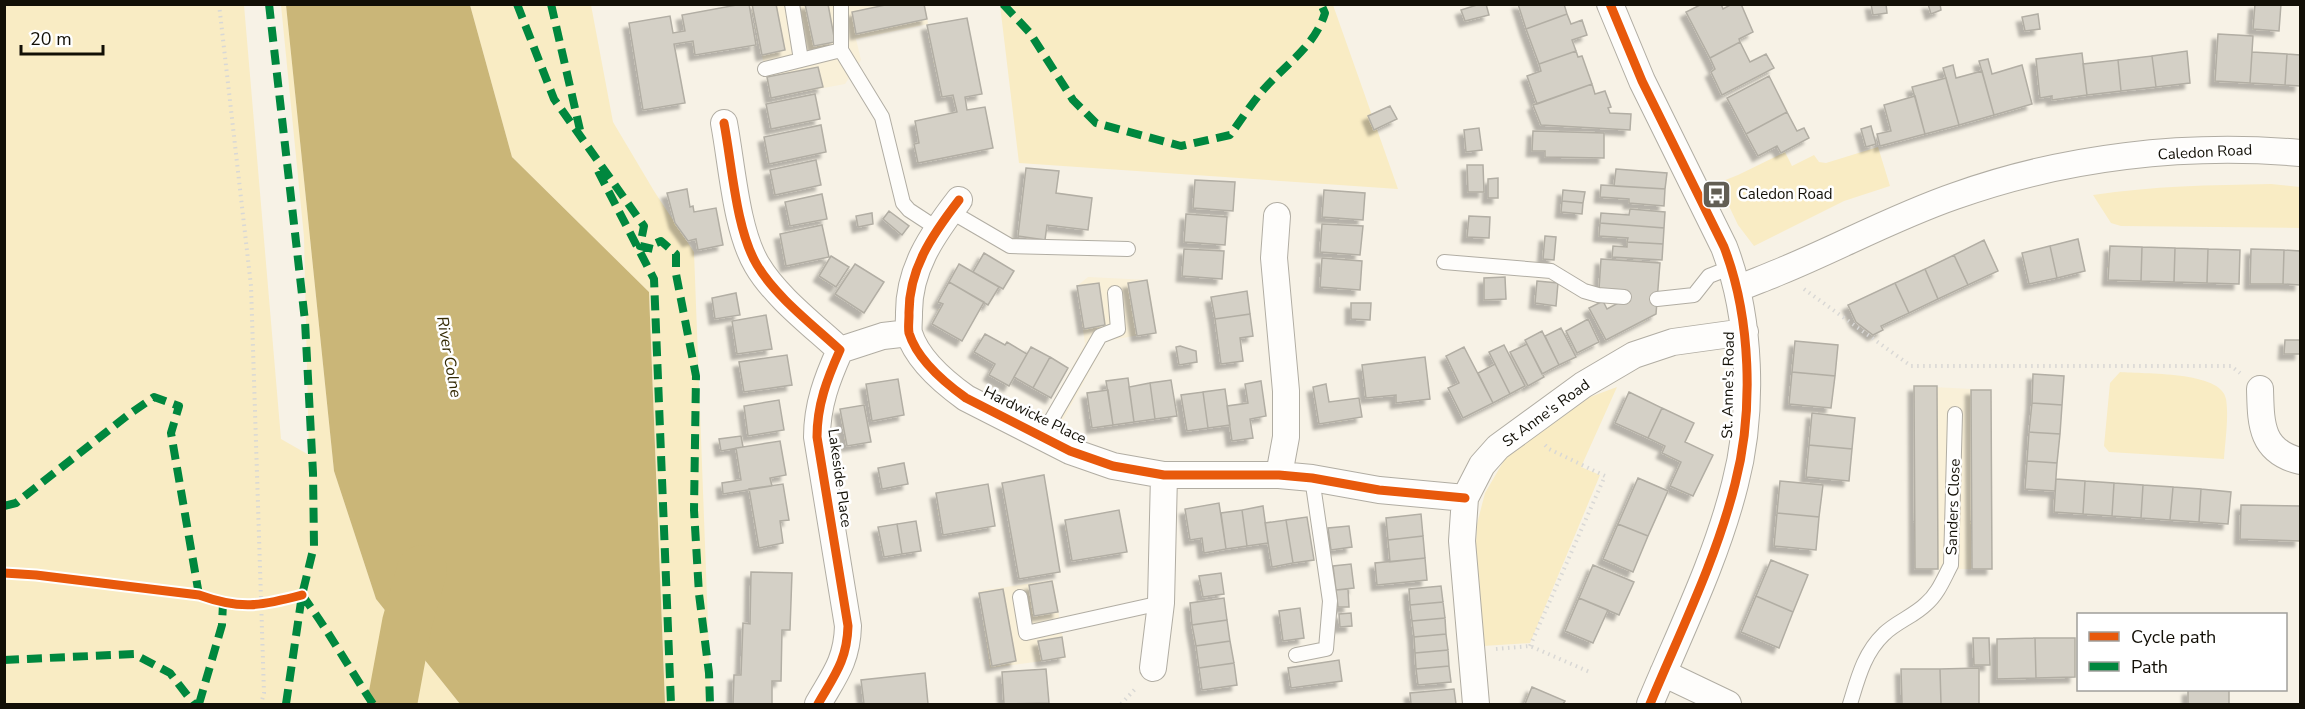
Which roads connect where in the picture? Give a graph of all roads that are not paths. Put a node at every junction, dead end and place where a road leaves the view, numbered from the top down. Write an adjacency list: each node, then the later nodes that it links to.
1 (792, 4): 5 (lane)
2 (841, 4): 4 (lane)
3 (1610, 4): 13 (street, St. Anne's Road)
4 (840, 50): 5 (lane); 9 (lane)
5 (801, 60): 6 (lane)
6 (765, 69)
7 (724, 123): 19 (street)
8 (2301, 153): 13 (street, Caledon Road)
9 (949, 213): 11 (lane); 18 (street)
10 (1277, 216): 25 (street)
11 (1128, 249)
12 (1444, 262): 15 (lane)
13 (1734, 278): 16 (lane); 17 (street, St. Anne's Road)
14 (1115, 293): 22 (lane)
15 (1624, 297)
16 (1657, 299)
17 (1745, 332): 27 (street, St Anne's Road); 32 (street, St. Anne's Road)
18 (909, 333): 19 (street); 22 (street, Hardwicke Place)
19 (840, 350): 33 (street, Lakeside Place)
20 (2260, 388): 23 (street)
21 (1955, 414): 37 (lane, Sanders Close)
22 (1042, 436): 24 (street, Hardwicke Place)
23 (2301, 460)
24 (1164, 475): 25 (street, Hardwicke Place); 29 (street)
25 (1279, 475): 26 (street, Hardwicke Place)
26 (1312, 478): 27 (street, Hardwicke Place); 30 (lane)
27 (1465, 498): 34 (street, St Anne's Road)
28 (1020, 597): 29 (lane)
29 (1161, 603): 31 (street)
30 (1296, 656)
31 (1153, 668)
32 (1663, 673): 35 (street, St. Anne's Road); 36 (street)
33 (818, 705)
34 (1476, 705)
35 (1650, 705)
36 (1728, 705)
37 (1850, 705)

